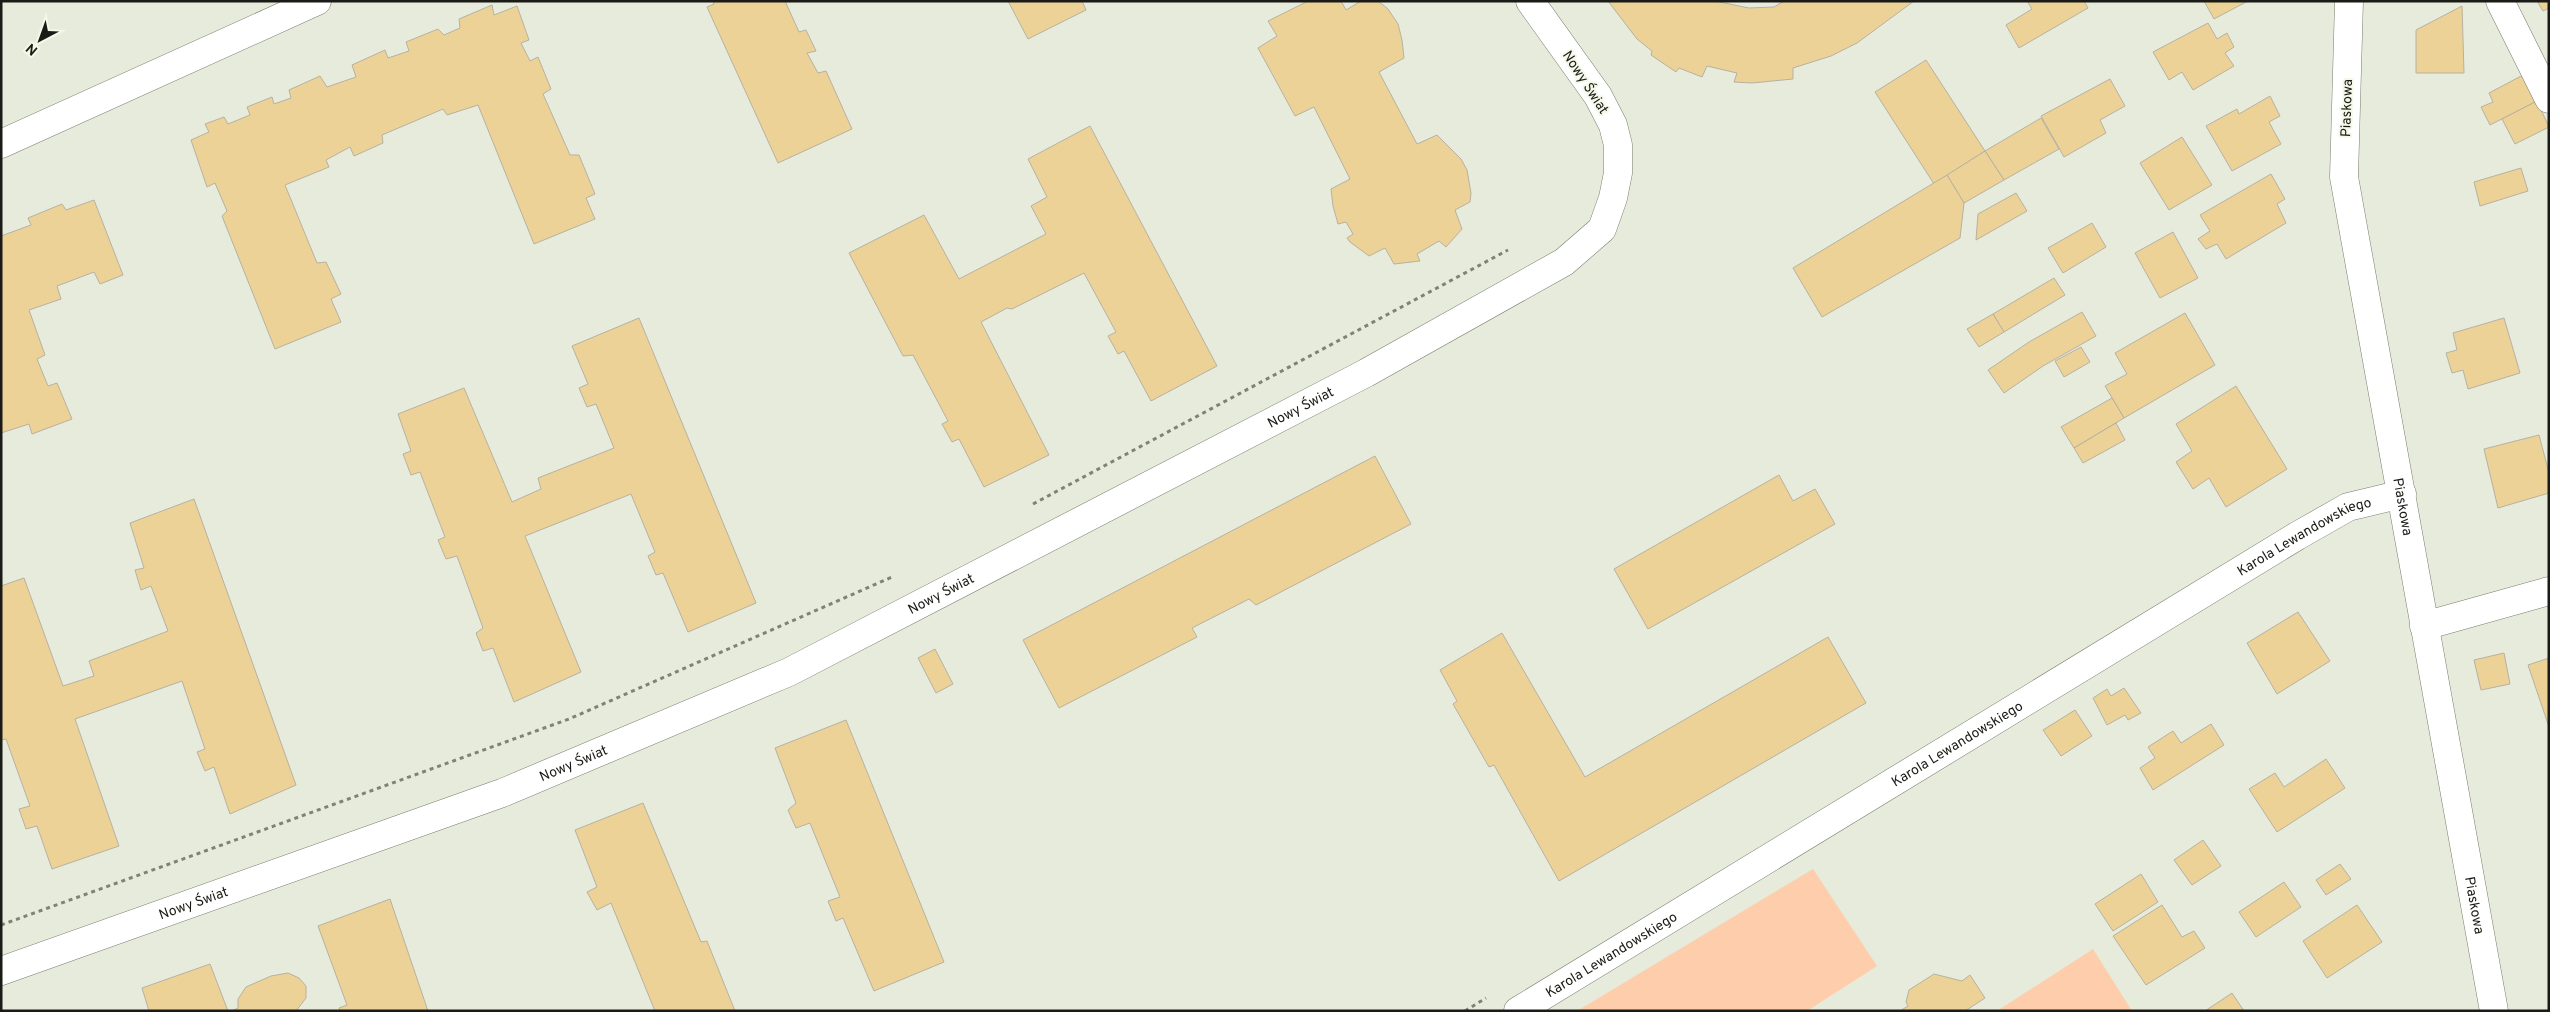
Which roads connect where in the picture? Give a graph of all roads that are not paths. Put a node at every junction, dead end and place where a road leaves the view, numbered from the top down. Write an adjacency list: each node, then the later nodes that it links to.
1 (317, 1): 6 (street)
2 (1530, 1): 10 (street, Nowy Świat)
3 (2349, 1): 7 (street, Piaskowa)
4 (2500, 1): 5 (street)
5 (2549, 99)
6 (1, 144)
7 (2402, 494): 9 (street, Piaskowa); 11 (street, Karola Lewandowskiego)
8 (2549, 591): 9 (street)
9 (2424, 626): 12 (street, Piaskowa)
10 (1, 971)
11 (1518, 1011)
12 (2494, 1011)

